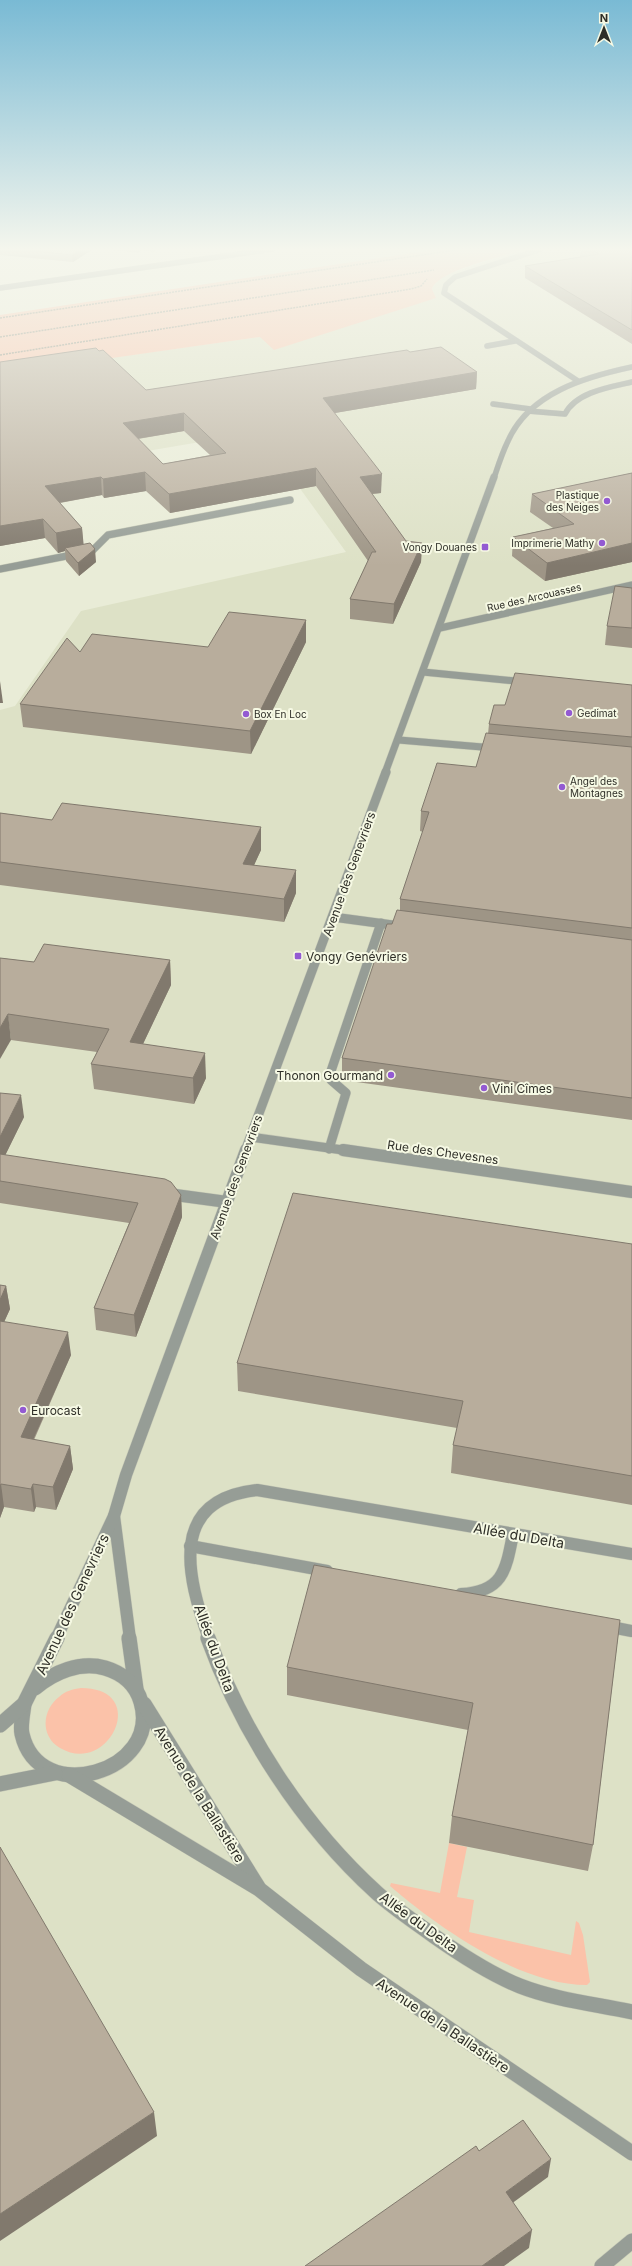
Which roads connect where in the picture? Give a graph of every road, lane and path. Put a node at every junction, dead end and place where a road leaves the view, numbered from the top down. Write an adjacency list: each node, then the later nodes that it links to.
1 (537, 355): 3 (street)
2 (632, 367): 3 (street, Avenue des Genevriers)
3 (578, 381): 6 (street, Avenue des Genevriers)
4 (632, 382): 6 (street)
5 (493, 404): 6 (street)
6 (529, 410): 10 (street, Avenue des Genevriers)
7 (290, 500): 8 (street)
8 (0, 569)
9 (632, 585): 10 (street, Rue des Arcouasses)
10 (440, 628): 11 (street, Avenue des Genevriers)
11 (424, 672): 12 (street); 13 (street, Avenue des Genevriers)
12 (531, 683)
13 (398, 740): 14 (street); 15 (street, Avenue des Genevriers)
14 (505, 749)
15 (333, 917): 16 (street); 18 (street, Avenue des Genevriers)
16 (381, 923): 17 (street); 19 (street)
17 (413, 927)
18 (251, 1137): 19 (street, Rue des Chevesnes); 22 (street, Avenue des Genevriers)
19 (329, 1149): 21 (street, Rue des Chevesnes)
20 (154, 1192): 22 (street)
21 (632, 1192)
22 (227, 1202): 23 (street, Avenue des Genevriers)
23 (114, 1516): 31 (street, Avenue des Genevriers); 32 (street, Avenue des Genevriers)
24 (513, 1534): 25 (street, Allée du Delta); 26 (street, Allée du Delta); 28 (street)
25 (190, 1546): 27 (street); 37 (street, Allée du Delta)
26 (632, 1554)
27 (338, 1573)
28 (447, 1593)
29 (596, 1624): 30 (street)
30 (632, 1631)
31 (138, 1694): 32 (street, Avenue des Genevriers); 34 (street, Avenue des Genevriers); 36 (street, Avenue de la Ballastière)
32 (28, 1698): 33 (street, Avenue des Genevriers); 34 (street, Avenue des Genevriers)
33 (0, 1725)
34 (62, 1774): 35 (street, Avenue des Genevriers); 36 (street, Avenue de la Ballastière)
35 (0, 1784)
36 (259, 1889): 38 (street, Avenue de la Ballastière)
37 (632, 2012)
38 (632, 2153)
39 (632, 2241): 40 (street)
40 (602, 2266)

